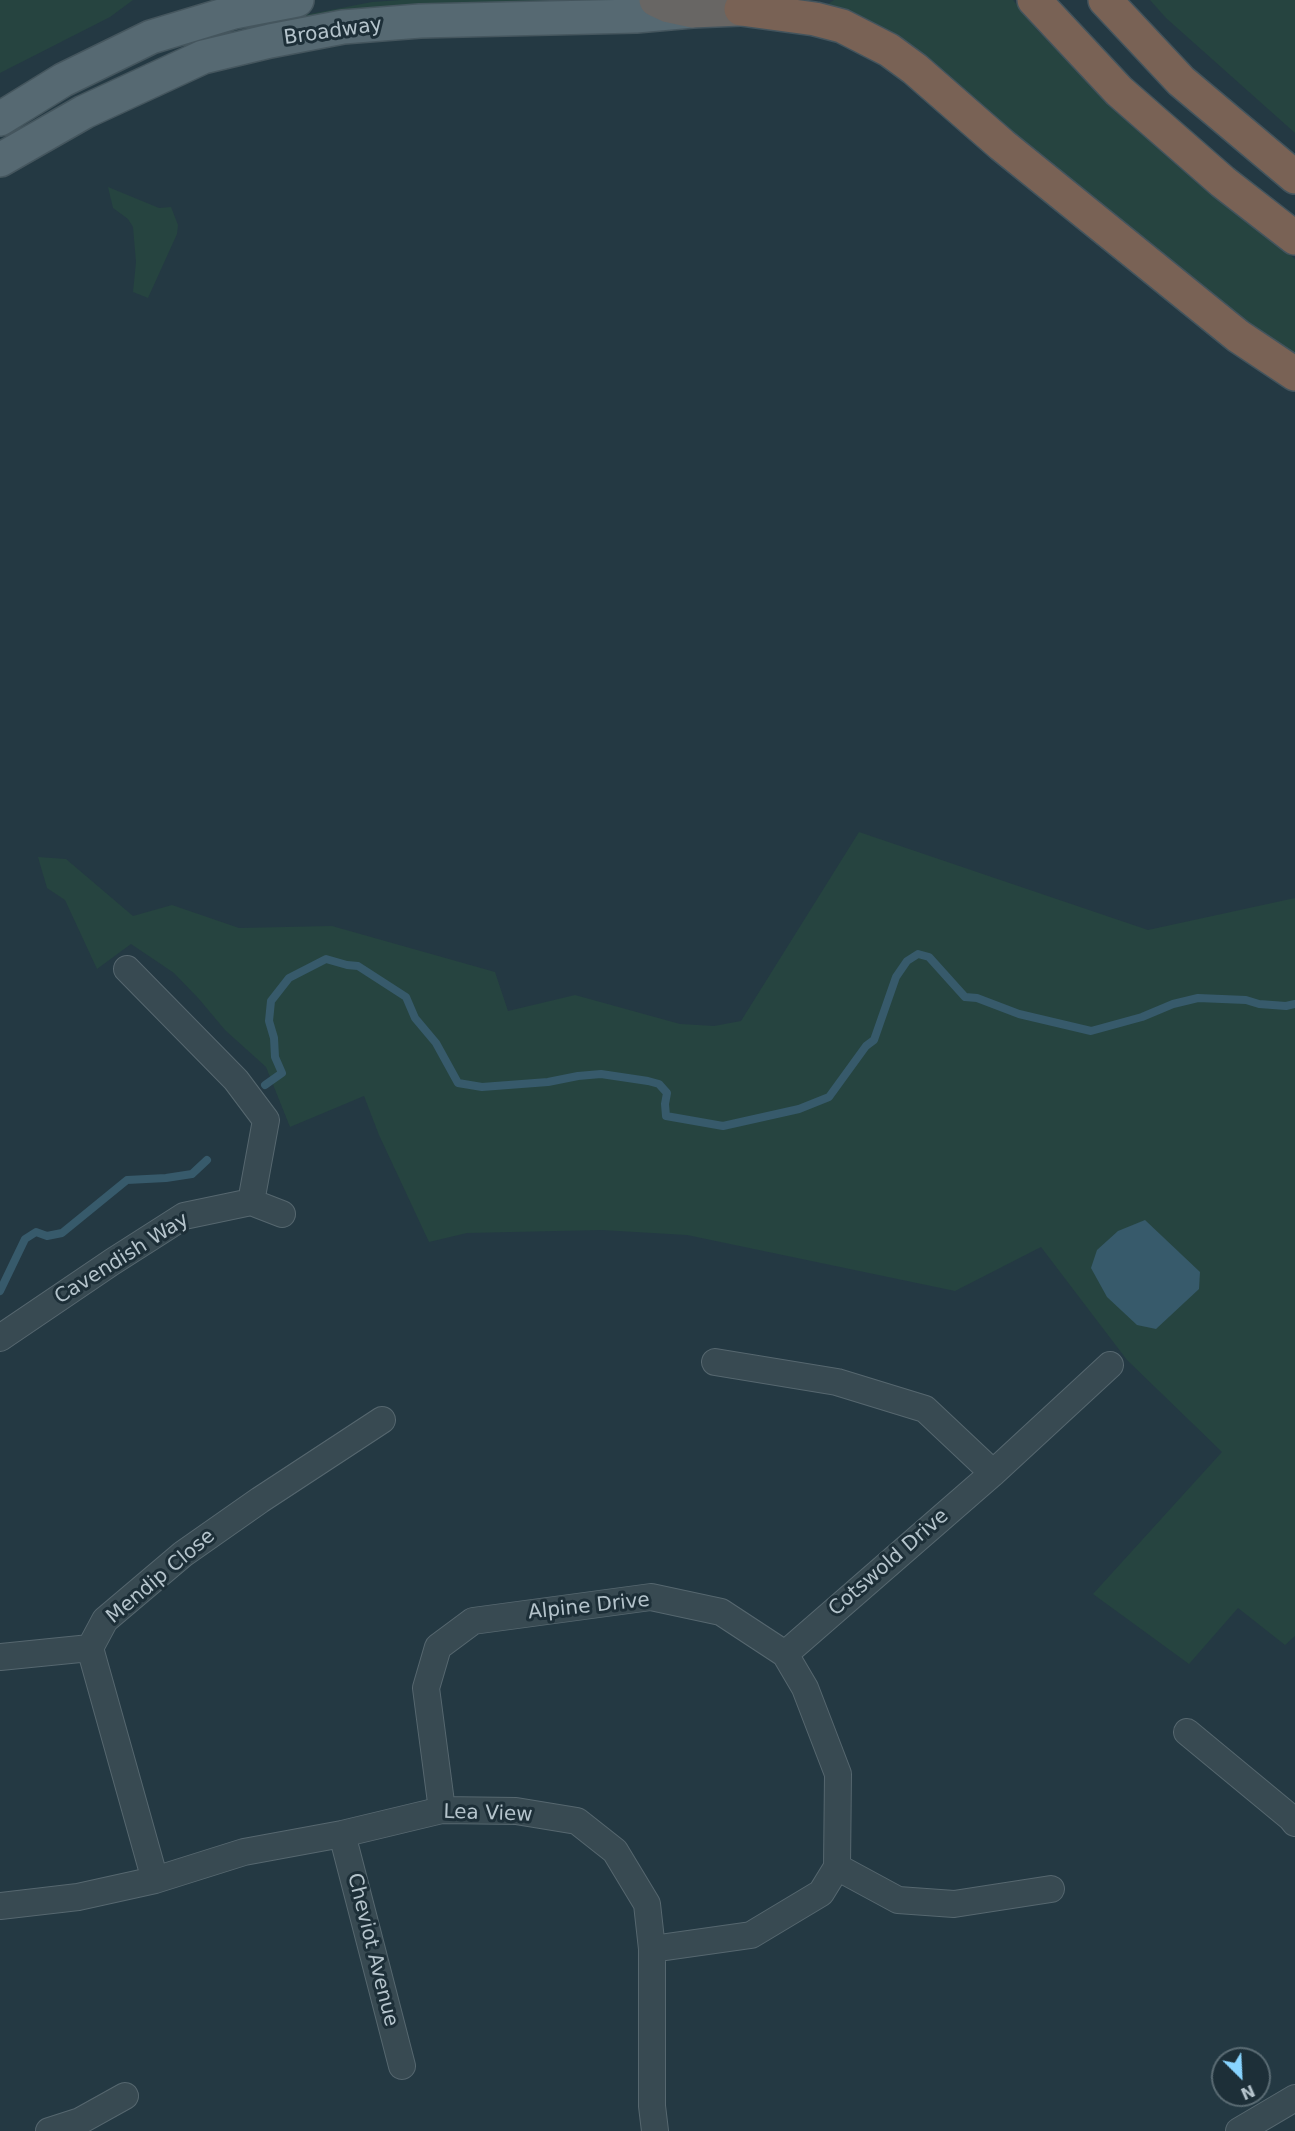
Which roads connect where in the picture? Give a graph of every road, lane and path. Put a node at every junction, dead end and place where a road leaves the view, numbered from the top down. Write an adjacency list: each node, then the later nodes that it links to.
1 (297, 0): 8 (main road, Broadway)
2 (656, 0): 7 (highway)
3 (774, 0): 6 (highway)
4 (1034, 0): 11 (highway)
5 (1106, 0): 10 (highway)
6 (741, 9): 7 (highway); 12 (highway)
7 (692, 11): 9 (main road, Broadway)
8 (0, 120)
9 (0, 160)
10 (1295, 177)
11 (1295, 238)
12 (1295, 374)
13 (127, 969): 14 (street)
14 (251, 1202): 15 (street); 16 (street, Cavendish Way)
15 (282, 1214)
16 (0, 1338)
17 (715, 1362): 20 (street)
18 (1110, 1365): 20 (street, Cotswold Drive)
19 (381, 1420): 21 (street, Mendip Close)
20 (993, 1473): 22 (street, Cotswold Drive)
21 (90, 1648): 23 (street); 29 (street)
22 (785, 1654): 25 (street, Alpine Drive); 28 (street, Alpine Drive)
23 (0, 1657)
24 (1187, 1732): 26 (street)
25 (442, 1810): 27 (street, Lea View); 32 (street, Lea View)
26 (1295, 1823)
27 (342, 1834): 29 (street, Lea View); 33 (street, Cheviot Avenue)
28 (837, 1867): 30 (street); 32 (street)
29 (154, 1880): 31 (street, Lea View)
30 (1051, 1889)
31 (0, 1906)
32 (652, 1949): 37 (street, Lea View)
33 (402, 2066)
34 (125, 2096): 36 (street)
35 (1295, 2098): 38 (street)
36 (49, 2131)
37 (655, 2131)
38 (1239, 2131)

